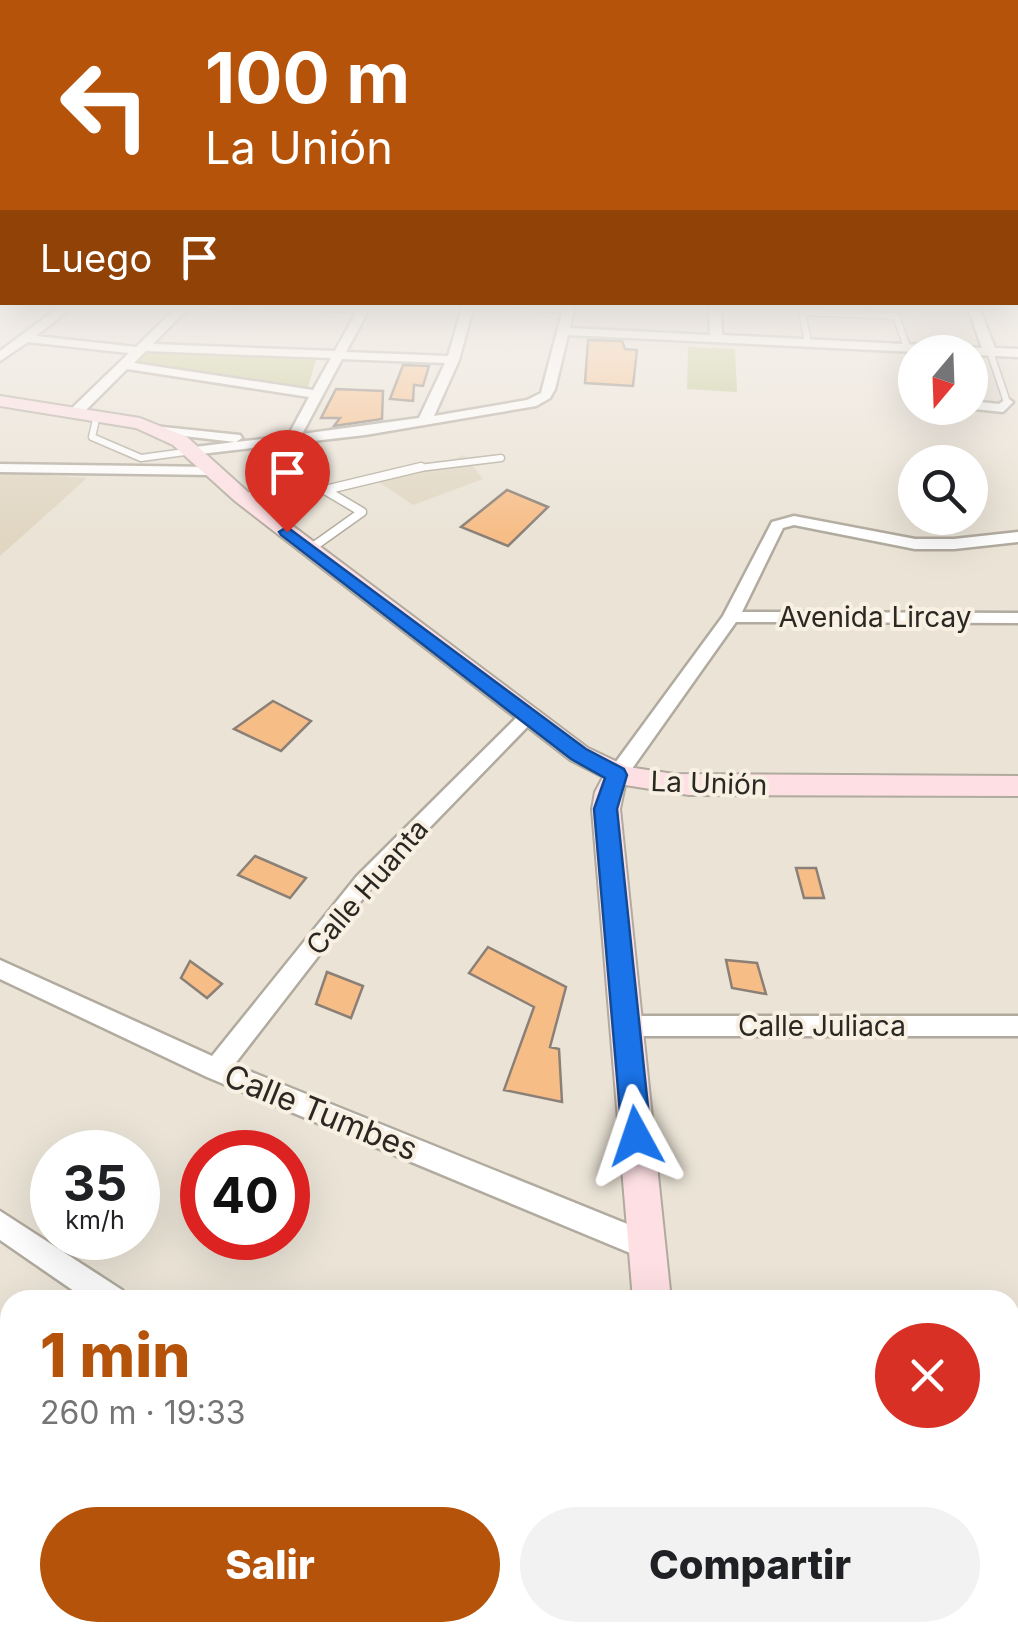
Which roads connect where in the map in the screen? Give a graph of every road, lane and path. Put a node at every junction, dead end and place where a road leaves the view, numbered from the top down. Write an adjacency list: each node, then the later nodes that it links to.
1 (107, 382): 11 (street)
2 (234, 382): 7 (street)
3 (323, 382): 7 (street)
4 (442, 382): 13 (street)
5 (551, 382): 13 (street)
6 (1000, 382): 9 (lane)
7 (316, 394): 15 (street)
8 (0, 401): 11 (main road, La Unión)
9 (1007, 402): 10 (street)
10 (988, 407)
11 (76, 412): 12 (main road, La Unión)
12 (97, 415): 14 (main road, La Unión); 16 (lane)
13 (424, 422): 15 (street)
14 (158, 429): 15 (street); 16 (main road, La Unión)
15 (292, 440): 16 (street)
16 (192, 451): 19 (main road, La Unión)
17 (501, 458): 20 (lane)
18 (0, 468): 19 (street)
19 (214, 470): 21 (main road, La Unión)
20 (325, 490): 21 (lane); 23 (lane)
21 (242, 497): 23 (main road, La Unión)
22 (1018, 537): 24 (street)
23 (310, 549): 26 (main road, La Unión)
24 (731, 617): 25 (street, Avenida Lircay); 27 (street)
25 (1018, 618)
26 (529, 715): 27 (main road, La Unión); 32 (street, Calle Huanta)
27 (616, 775): 28 (main road, La Unión); 30 (main road)
28 (1018, 786)
29 (0, 969): 32 (street, Calle Tumbes)
30 (626, 1026): 31 (street, Calle Juliaca); 34 (main road)
31 (1018, 1026)
32 (216, 1068): 34 (street, Calle Tumbes)
33 (0, 1224): 35 (street)
34 (646, 1246): 36 (main road)
35 (97, 1290)
36 (651, 1290)

